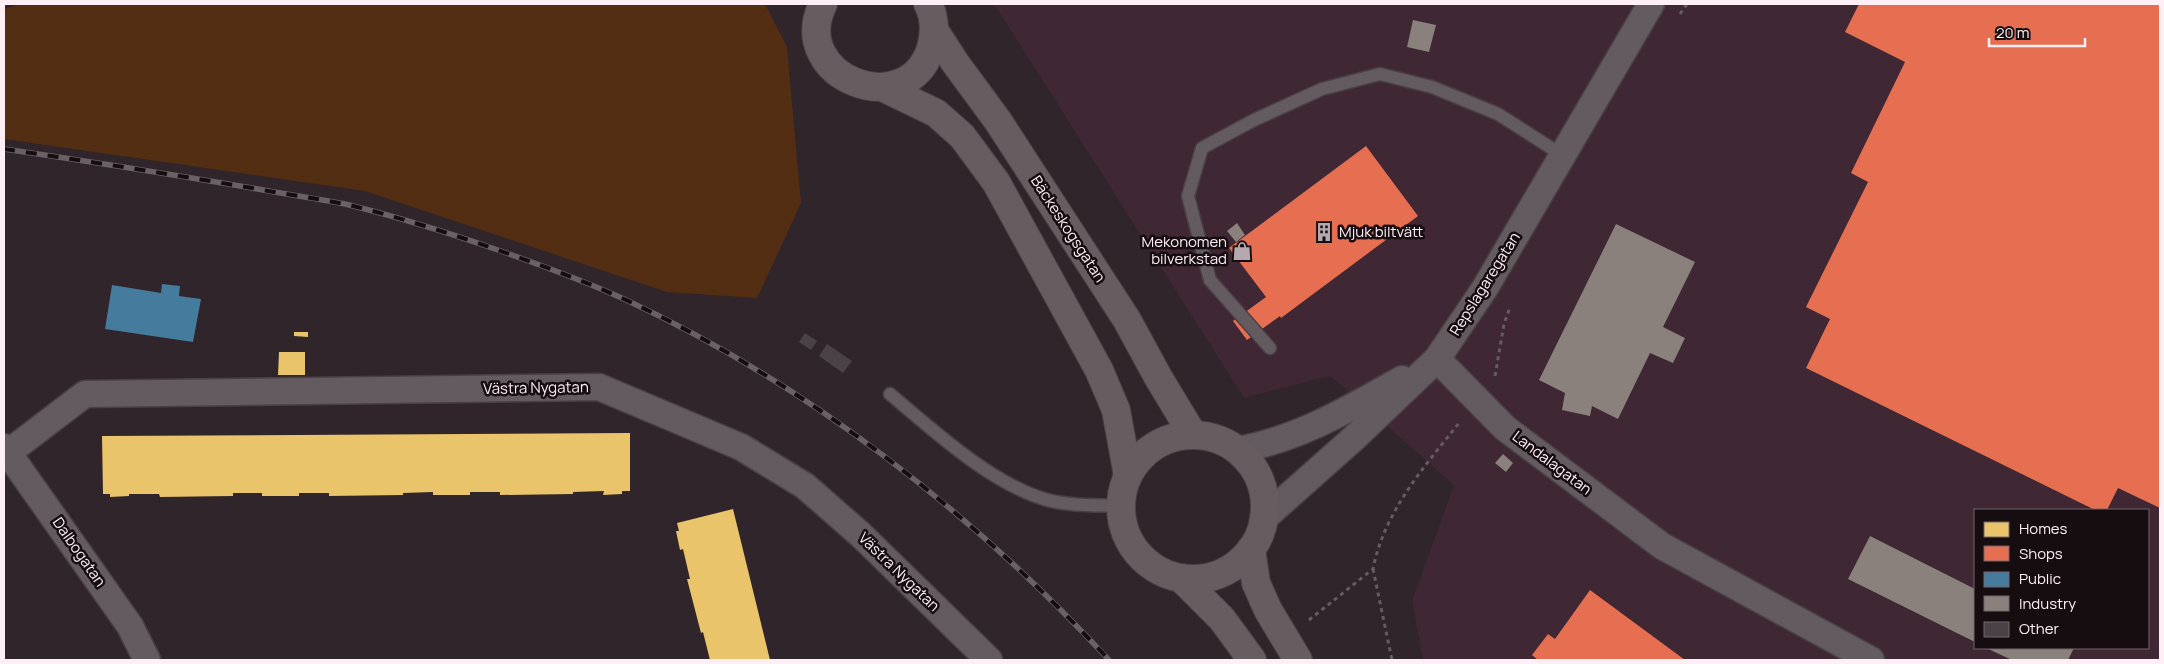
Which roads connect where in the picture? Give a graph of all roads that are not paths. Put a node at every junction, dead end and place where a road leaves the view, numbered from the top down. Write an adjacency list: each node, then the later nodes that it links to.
1 (802, 4): 3 (main road)
2 (1651, 4): 6 (street, Repslagaregatan)
3 (820, 16): 5 (main road)
4 (931, 17): 5 (main road); 10 (main road, Bäckeskogsgatan)
5 (882, 87): 13 (main road)
6 (1562, 155): 7 (lane); 8 (street, Repslagaregatan)
7 (1270, 348)
8 (1437, 359): 12 (street); 15 (street, Repslagaregatan); 22 (street, Landalagatan)
9 (890, 394): 14 (lane)
10 (1193, 435): 12 (main road); 13 (main road)
11 (6, 449): 18 (street, Dalbogatan); 19 (street, Västra Nygatan)
12 (1237, 450): 15 (main road)
13 (1128, 476): 14 (main road)
14 (1120, 506): 17 (main road)
15 (1264, 519): 16 (main road)
16 (1251, 549): 17 (main road); 21 (main road)
17 (1180, 578): 20 (main road)
18 (147, 660)
19 (989, 660)
20 (1252, 660)
21 (1298, 660)
22 (1871, 660)

